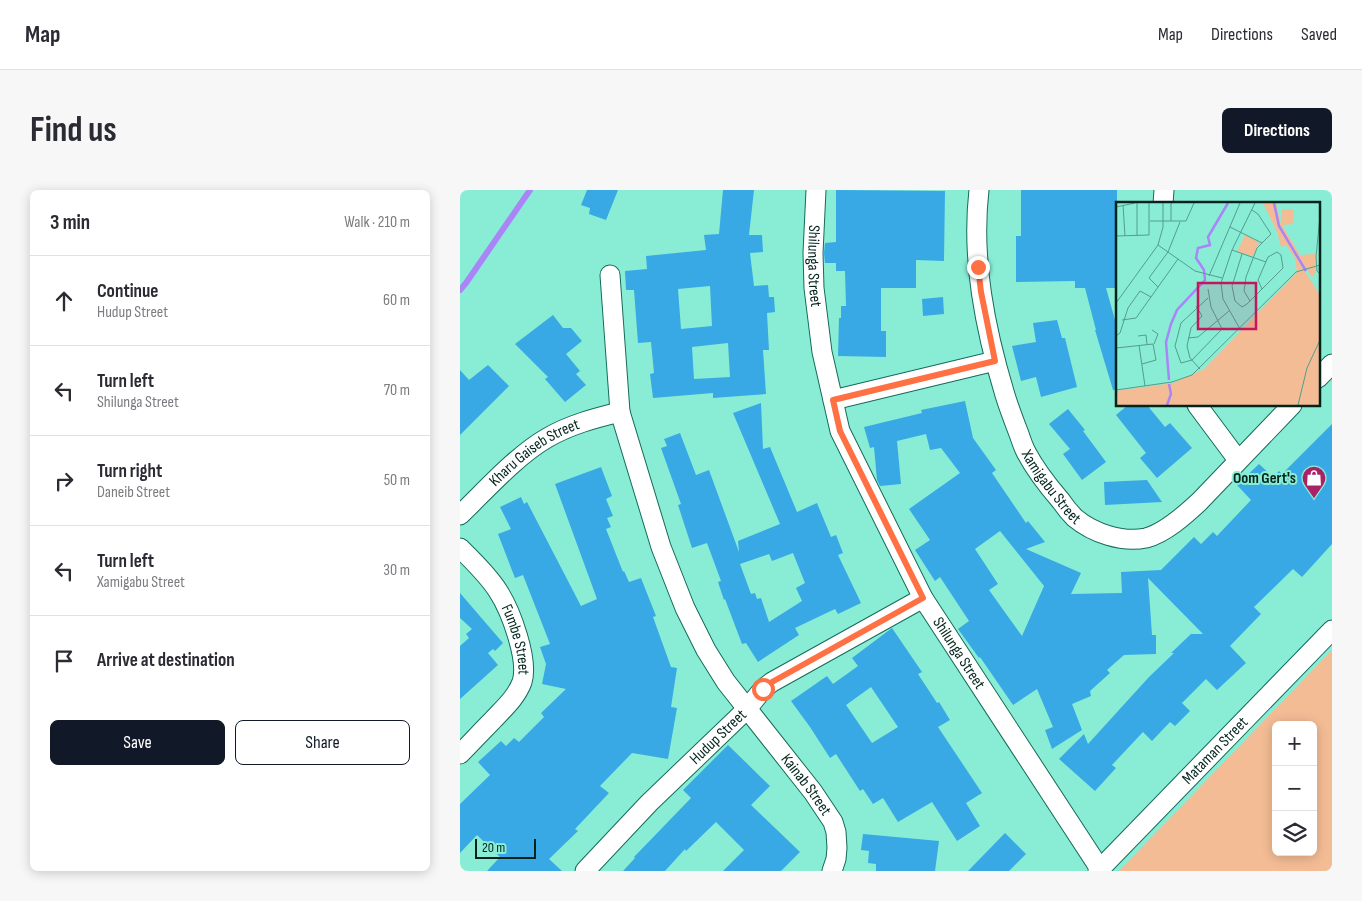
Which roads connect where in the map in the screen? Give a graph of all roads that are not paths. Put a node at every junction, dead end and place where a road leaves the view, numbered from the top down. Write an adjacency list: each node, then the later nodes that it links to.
1 (816, 190): 7 (street, Shilunga Street)
2 (979, 190): 4 (street, Xamigabu Street)
3 (610, 275): 10 (street, Kainab Street)
4 (995, 361): 7 (street); 11 (street, Xamigabu Street)
5 (1332, 364): 6 (street)
6 (1319, 377)
7 (833, 400): 14 (street, Shilunga Street)
8 (1198, 406): 11 (street)
9 (1291, 406): 11 (street, Xamigabu Street)
10 (620, 412): 12 (street, Kharu Gaiseb Street); 16 (street, Kainab Street)
11 (1238, 460)
12 (460, 515)
13 (460, 548): 17 (street, Fumbe Street)
14 (923, 598): 16 (street, Hudup Street); 18 (street, Shilunga Street)
15 (1332, 630): 18 (street, Mataman Street)
16 (746, 709): 19 (street, Hudup Street); 20 (street, Kainab Street)
17 (460, 754)
18 (1099, 870)
19 (585, 871)
20 (832, 871)

